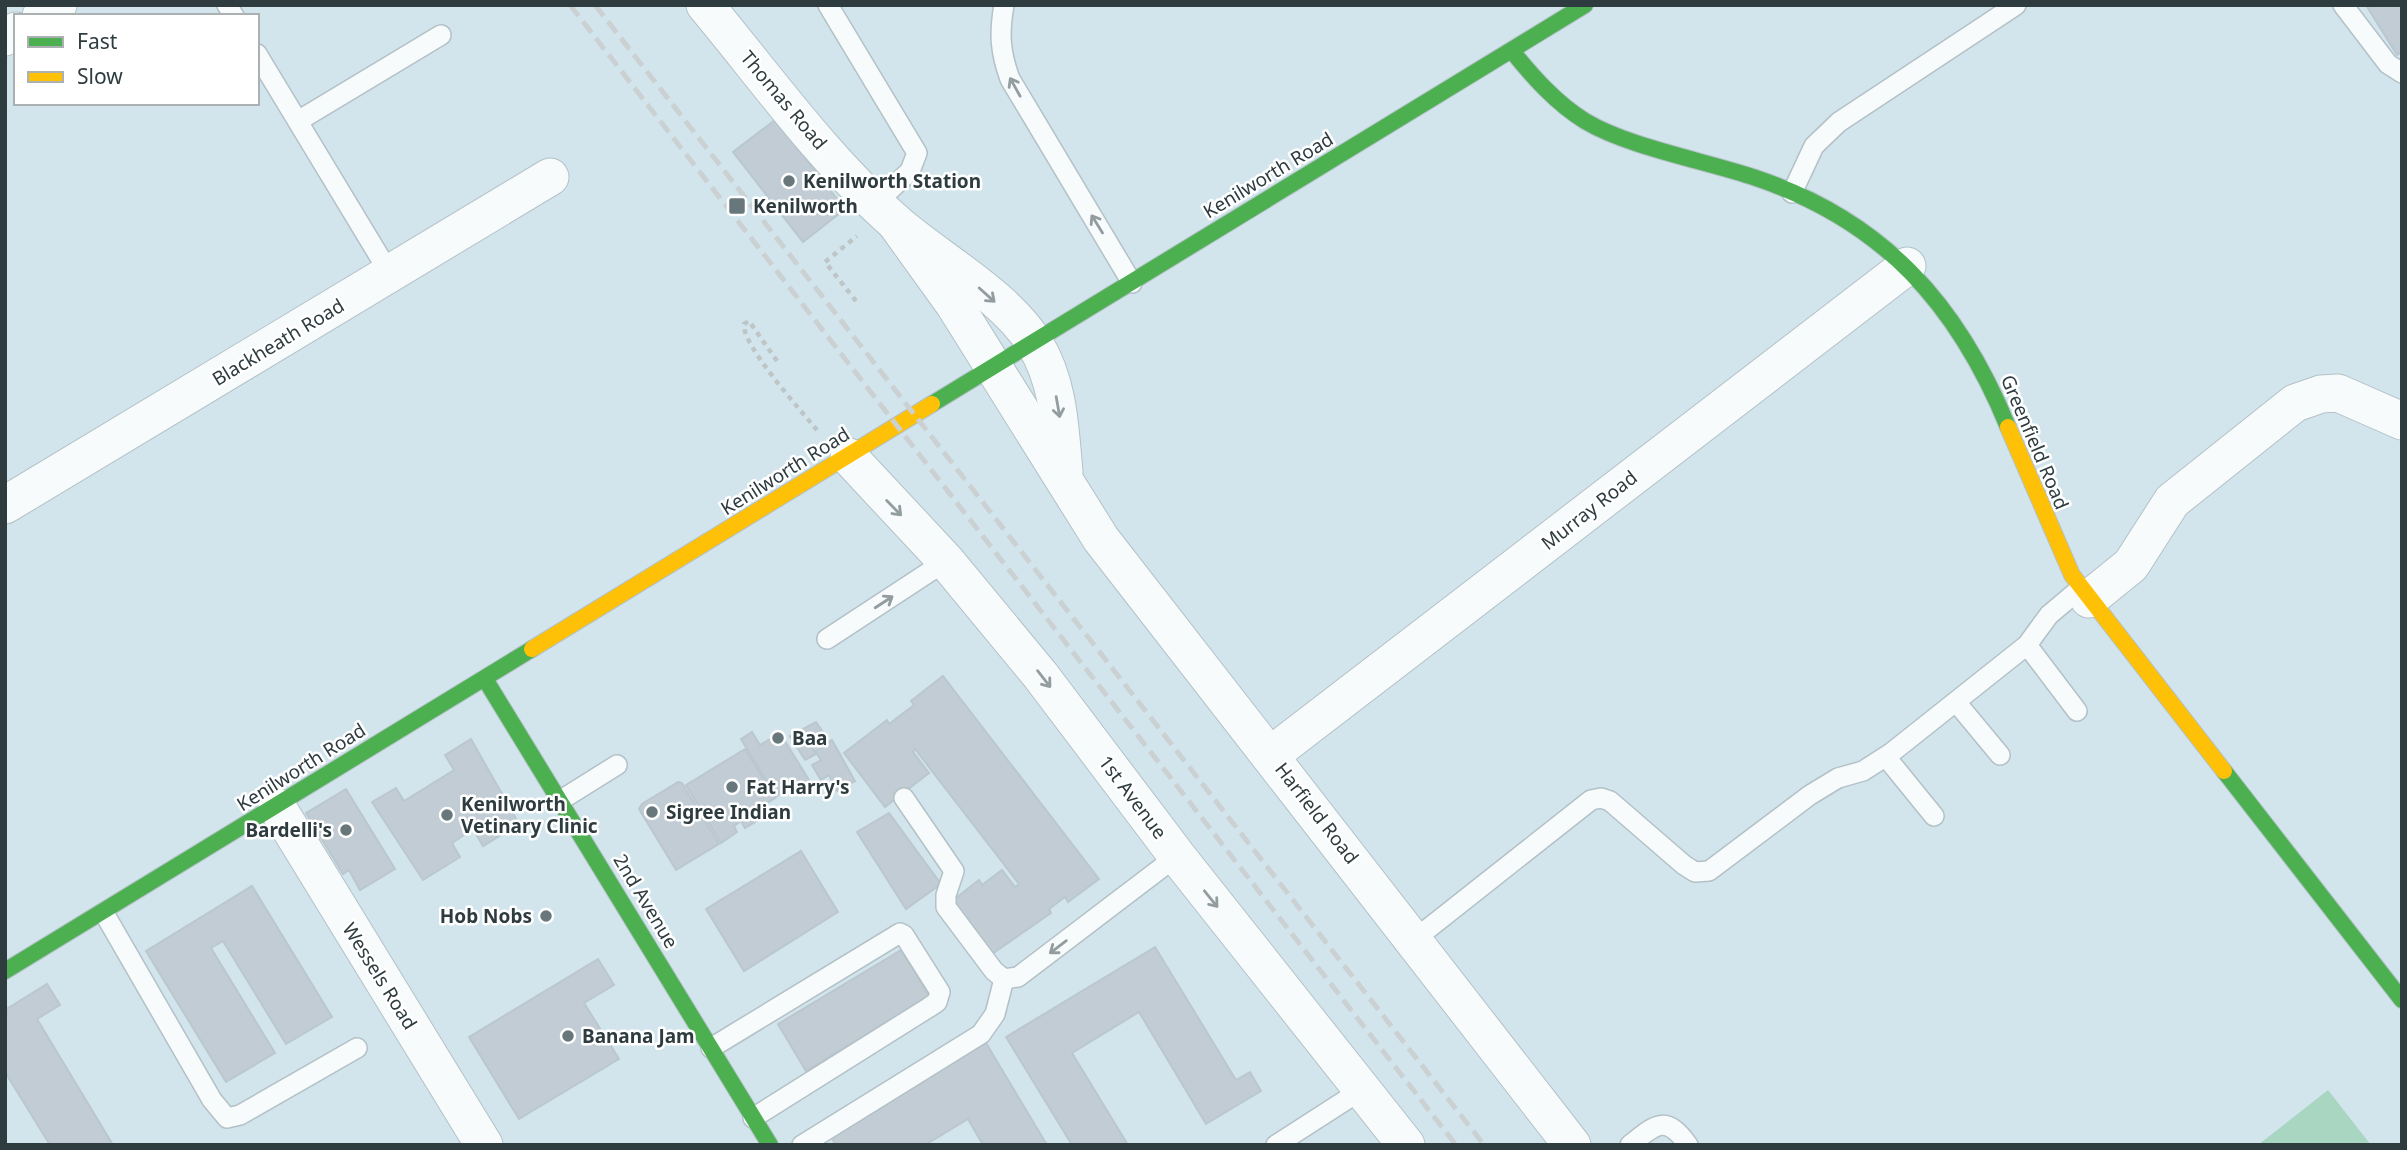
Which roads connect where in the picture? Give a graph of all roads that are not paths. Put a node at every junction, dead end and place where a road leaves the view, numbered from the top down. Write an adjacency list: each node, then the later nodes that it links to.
1 (705, 5): 14 (street, Thomas Road)
2 (828, 5): 14 (lane)
3 (1004, 5): 17 (lane, one-way to 3)
4 (1584, 5): 8 (street, Kenilworth Road)
5 (2016, 5): 13 (lane)
6 (2343, 5): 10 (lane)
7 (441, 35): 11 (lane)
8 (1512, 51): 13 (street, Greenfield Road); 17 (street, Kenilworth Road)
9 (259, 57): 11 (lane)
10 (2402, 73)
11 (298, 121): 16 (lane)
12 (550, 177): 16 (street, Blackheath Road)
13 (1792, 193): 15 (street, Greenfield Road)
14 (878, 219): 18 (street, Thomas Road, one-way to 18); 19 (street, Thomas Road)
15 (1907, 266): 25 (street, Greenfield Road); 31 (street, Murray Road)
16 (390, 274): 23 (street, Blackheath Road)
17 (1132, 283): 18 (street, Kenilworth Road)
18 (1035, 344): 19 (street, Kenilworth Road); 22 (street, Harfield Road, one-way to 22)
19 (995, 368): 21 (street, Kenilworth Road); 22 (street, Harfield Road)
20 (2402, 421): 25 (street)
21 (849, 457): 24 (street, 1st Avenue, one-way to 24); 28 (street, Kenilworth Road)
22 (1065, 478): 31 (street, Harfield Road)
23 (5, 505)
24 (946, 561): 26 (lane, one-way to 24); 39 (street, 1st Avenue, one-way to 39)
25 (2085, 593): 27 (lane); 44 (street, Greenfield Road)
26 (827, 639)
27 (2027, 645): 29 (lane); 30 (lane)
28 (485, 679): 36 (street, 2nd Avenue); 37 (street, Kenilworth Road)
29 (1956, 702): 32 (lane); 33 (lane)
30 (2077, 711)
31 (1272, 754): 41 (street, Harfield Road)
32 (2000, 755)
33 (1886, 757): 38 (lane); 41 (lane)
34 (617, 765): 36 (lane)
35 (904, 798): 43 (lane)
36 (561, 800): 46 (street, 2nd Avenue)
37 (277, 807): 40 (street, Kenilworth Road); 49 (street, Wessels Road)
38 (1934, 816)
39 (1177, 856): 43 (lane, one-way to 43); 47 (street, 1st Avenue, one-way to 47)
40 (104, 913): 42 (street, Kenilworth Road); 45 (lane)
41 (1415, 939): 54 (street, Harfield Road)
42 (5, 971)
43 (1004, 979): 51 (lane)
44 (2396, 981)
45 (357, 1048)
46 (711, 1048): 48 (street, 2nd Avenue); 48 (lane)
47 (1363, 1089): 52 (lane); 53 (street, 1st Avenue)
48 (753, 1118): 50 (street, 2nd Avenue)
49 (484, 1145)
50 (770, 1145)
51 (802, 1145)
52 (1276, 1145)
53 (1406, 1145)
54 (1572, 1145)
55 (1630, 1145): 56 (lane)
56 (1688, 1145)

